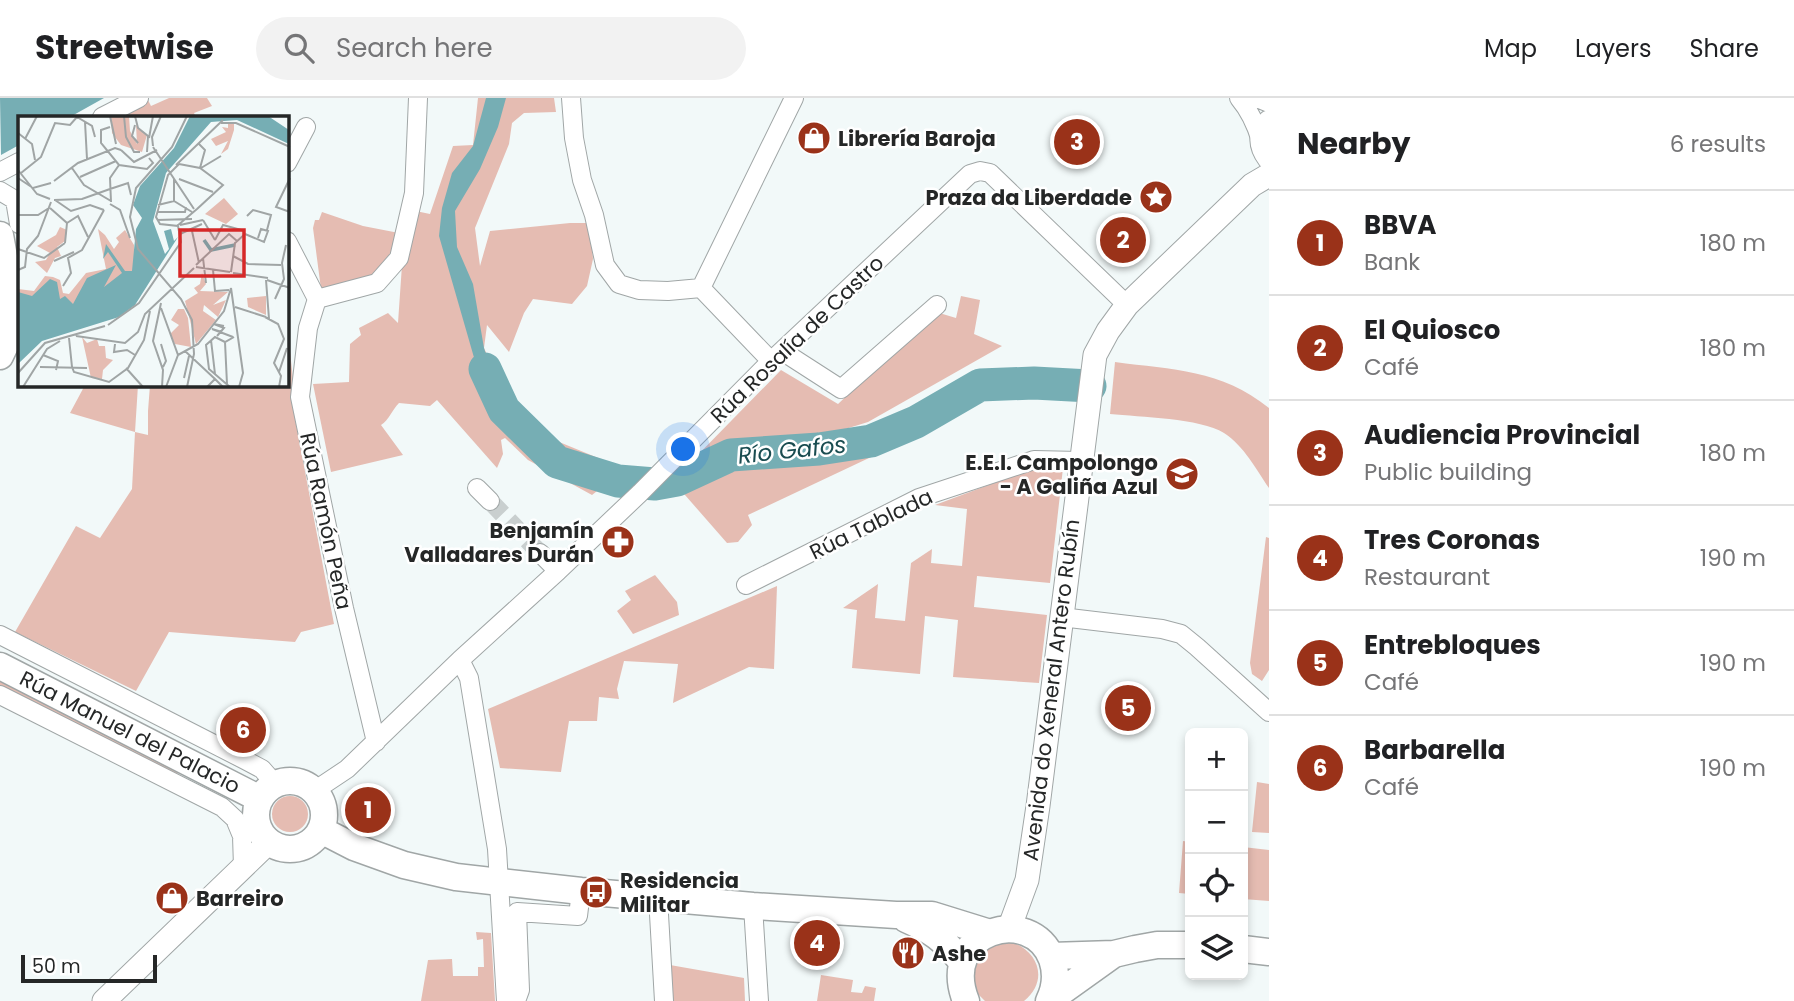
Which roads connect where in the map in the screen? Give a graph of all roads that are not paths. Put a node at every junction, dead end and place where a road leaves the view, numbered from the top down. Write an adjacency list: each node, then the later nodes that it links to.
1 (139, 98): 8 (street)
2 (418, 98): 20 (street)
3 (571, 98): 19 (street)
4 (794, 98): 19 (street)
5 (1238, 98): 10 (street)
6 (1256, 98): 7 (street)
7 (1269, 103)
8 (104, 116)
9 (306, 127): 11 (street)
10 (1266, 143): 14 (main road)
11 (289, 159)
12 (18, 163): 13 (street)
13 (0, 172)
14 (1260, 180): 22 (main road, Avenida do Xeneral Antero Rubín)
15 (0, 191): 16 (street)
16 (18, 218)
17 (0, 235): 24 (highway)
18 (289, 245): 20 (street)
19 (701, 288): 25 (street)
20 (317, 299): 38 (street, Rúa Ramón Peña)
21 (937, 305): 25 (street)
22 (1127, 305): 25 (street, Rúa Rosalía de Castro); 26 (main road, Avenida do Xeneral Antero Rubín)
23 (18, 311): 24 (street)
24 (5, 346)
25 (776, 356): 30 (street, Rúa Rosalía de Castro)
26 (1080, 461): 31 (street, Rúa Tablada); 32 (main road, Avenida do Xeneral Antero Rubín)
27 (477, 488): 28 (street)
28 (489, 501)
29 (540, 553): 30 (street)
30 (558, 571): 34 (street, Rúa Rosalía de Castro)
31 (746, 585)
32 (1061, 617): 37 (street); 46 (main road, Avenida do Xeneral Antero Rubín)
33 (0, 635): 42 (street, Rúa Manuel del Palacio)
34 (460, 660): 38 (street, Rúa Rosalía de Castro); 47 (street)
35 (0, 666): 39 (highway, Rúa Manuel del Palacio)
36 (1, 697): 40 (street, Rúa Manuel del Palacio)
37 (1269, 712)
38 (376, 742): 41 (street, Rúa Rosalía de Castro)
39 (204, 770): 40 (street); 42 (highway, Rúa Manuel del Palacio)
40 (173, 783): 45 (street, Rúa Manuel del Palacio)
41 (314, 791): 42 (highway); 43 (highway)
42 (267, 792): 44 (highway)
43 (321, 830): 44 (highway); 47 (highway)
44 (269, 842): 45 (main road)
45 (243, 867): 61 (main road)
46 (1027, 880): 52 (main road, Avenida do Xeneral Antero Rubín); 54 (main road, Avenida do Xeneral Antero Rubín)
47 (500, 882): 48 (highway); 59 (street)
48 (581, 891): 49 (highway); 59 (street)
49 (658, 897): 50 (highway); 62 (street)
50 (753, 906): 51 (highway); 63 (street)
51 (896, 915): 52 (highway); 58 (highway)
52 (999, 931): 54 (highway); 58 (highway)
53 (1185, 944): 57 (highway)
54 (1044, 948): 57 (highway); 60 (highway)
55 (1248, 950): 56 (highway)
56 (1269, 952)
57 (1114, 954): 60 (highway)
58 (962, 962): 64 (highway)
59 (516, 998)
60 (1050, 1000)
61 (104, 1001)
62 (664, 1001)
63 (759, 1001)
64 (966, 1001)

